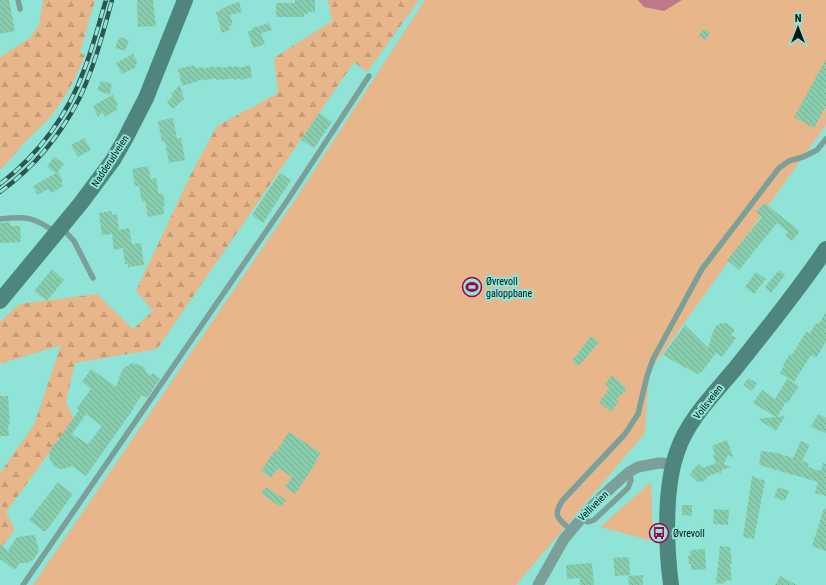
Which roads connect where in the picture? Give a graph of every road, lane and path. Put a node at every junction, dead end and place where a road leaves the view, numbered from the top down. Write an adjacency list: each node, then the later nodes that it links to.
1 (18, 0): 3 (lane)
2 (185, 0): 7 (main road, Nadderudveien)
3 (20, 9)
4 (369, 76): 13 (lane)
5 (826, 139): 12 (lane)
6 (0, 218): 7 (lane)
7 (59, 230): 9 (lane); 10 (main road, Nadderudveien)
8 (826, 249): 11 (main road, Vollsveien)
9 (93, 278)
10 (0, 300)
11 (673, 464): 12 (street, Velliveien); 15 (main road, Vollsveien)
12 (571, 530): 14 (street, Velliveien)
13 (23, 585)
14 (538, 585)
15 (671, 585)

